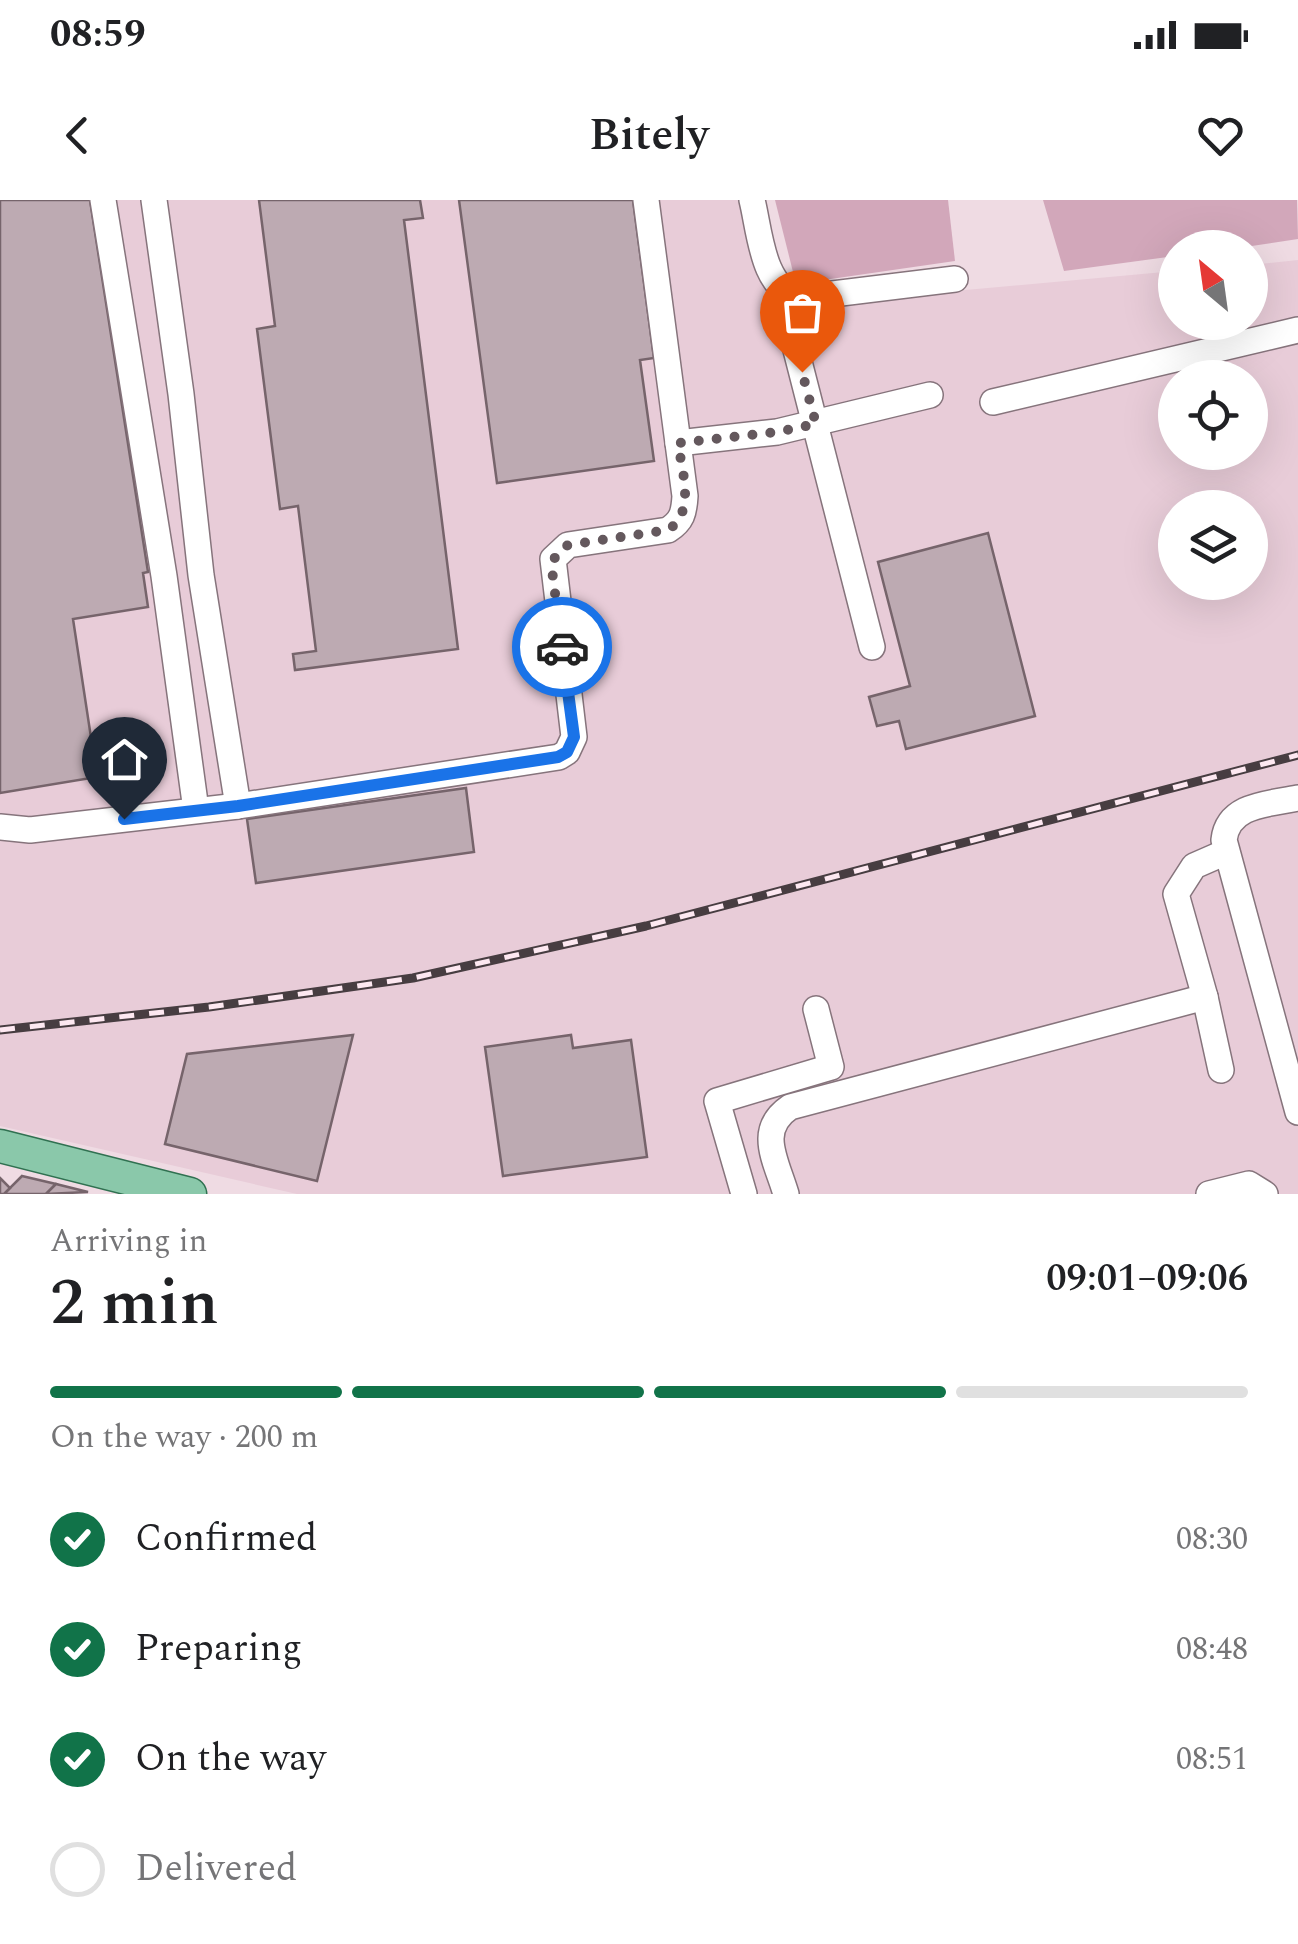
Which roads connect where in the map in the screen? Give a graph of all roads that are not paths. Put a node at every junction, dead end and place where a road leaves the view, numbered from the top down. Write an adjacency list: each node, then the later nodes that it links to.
1 (103, 200): 15 (lane)
2 (154, 200): 14 (lane)
3 (646, 200): 11 (lane)
4 (752, 200): 5 (lane)
5 (955, 279)
6 (1298, 330): 9 (lane)
7 (795, 346): 10 (lane)
8 (930, 395): 10 (lane)
9 (993, 402)
10 (816, 424): 11 (lane); 12 (lane)
11 (678, 443): 14 (lane)
12 (872, 647)
13 (1298, 798): 17 (lane)
14 (238, 806): 15 (lane)
15 (196, 810): 16 (lane)
16 (0, 827)
17 (1226, 852): 18 (lane); 21 (lane)
18 (1205, 998): 20 (lane); 25 (lane)
19 (816, 1009): 24 (lane)
20 (1221, 1070)
21 (1298, 1112)
22 (0, 1146): 23 (main road)
23 (190, 1194)
24 (744, 1194)
25 (786, 1194)
26 (1208, 1194): 27 (lane)
27 (1265, 1194)

